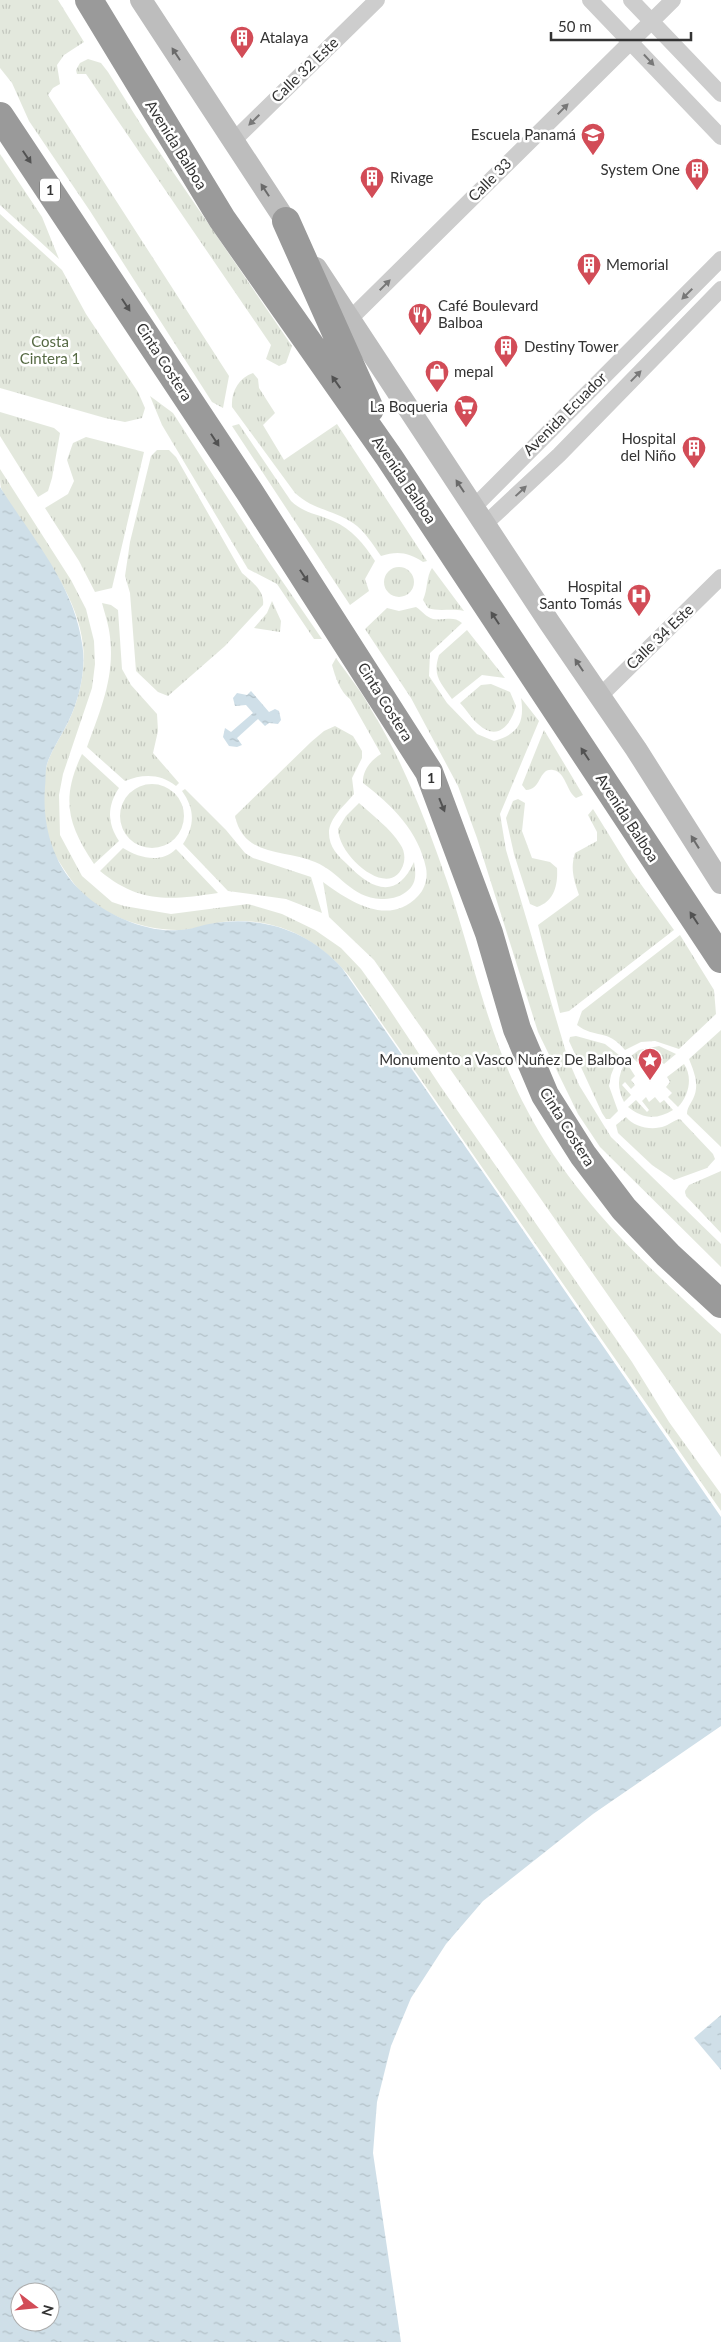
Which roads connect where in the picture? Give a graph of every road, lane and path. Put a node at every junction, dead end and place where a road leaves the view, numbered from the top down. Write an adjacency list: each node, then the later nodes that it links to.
1 (89, 0): 17 (highway, Avenida Balboa, one-way to 1)
2 (141, 0): 12 (main road, one-way to 2)
3 (377, 0): 12 (street, Calle 32 Este, one-way to 12)
4 (590, 0): 8 (street)
5 (632, 0): 7 (street)
6 (673, 0): 7 (street, Calle 33)
7 (652, 21): 8 (street, Calle 33); 9 (street)
8 (631, 41): 11 (street, one-way to 11); 16 (street, Calle 33, one-way to 8)
9 (721, 94)
10 (0, 116): 23 (highway, Cinta Costera / 1, one-way to 23)
11 (721, 137)
12 (233, 141): 13 (main road, one-way to 12)
13 (286, 221): 16 (main road); 17 (highway)
14 (721, 259): 18 (street, Avenida Ecuador, one-way to 18)
15 (721, 289): 18 (street, Avenida Ecuador, one-way to 15)
16 (350, 319): 18 (main road, one-way to 16)
17 (389, 457): 22 (highway, Avenida Balboa, one-way to 17)
18 (479, 516): 20 (main road, one-way to 18)
19 (721, 577): 20 (street, Calle 34 Este)
20 (600, 696): 21 (main road, one-way to 20)
21 (718, 873)
22 (721, 959)
23 (721, 1304)

